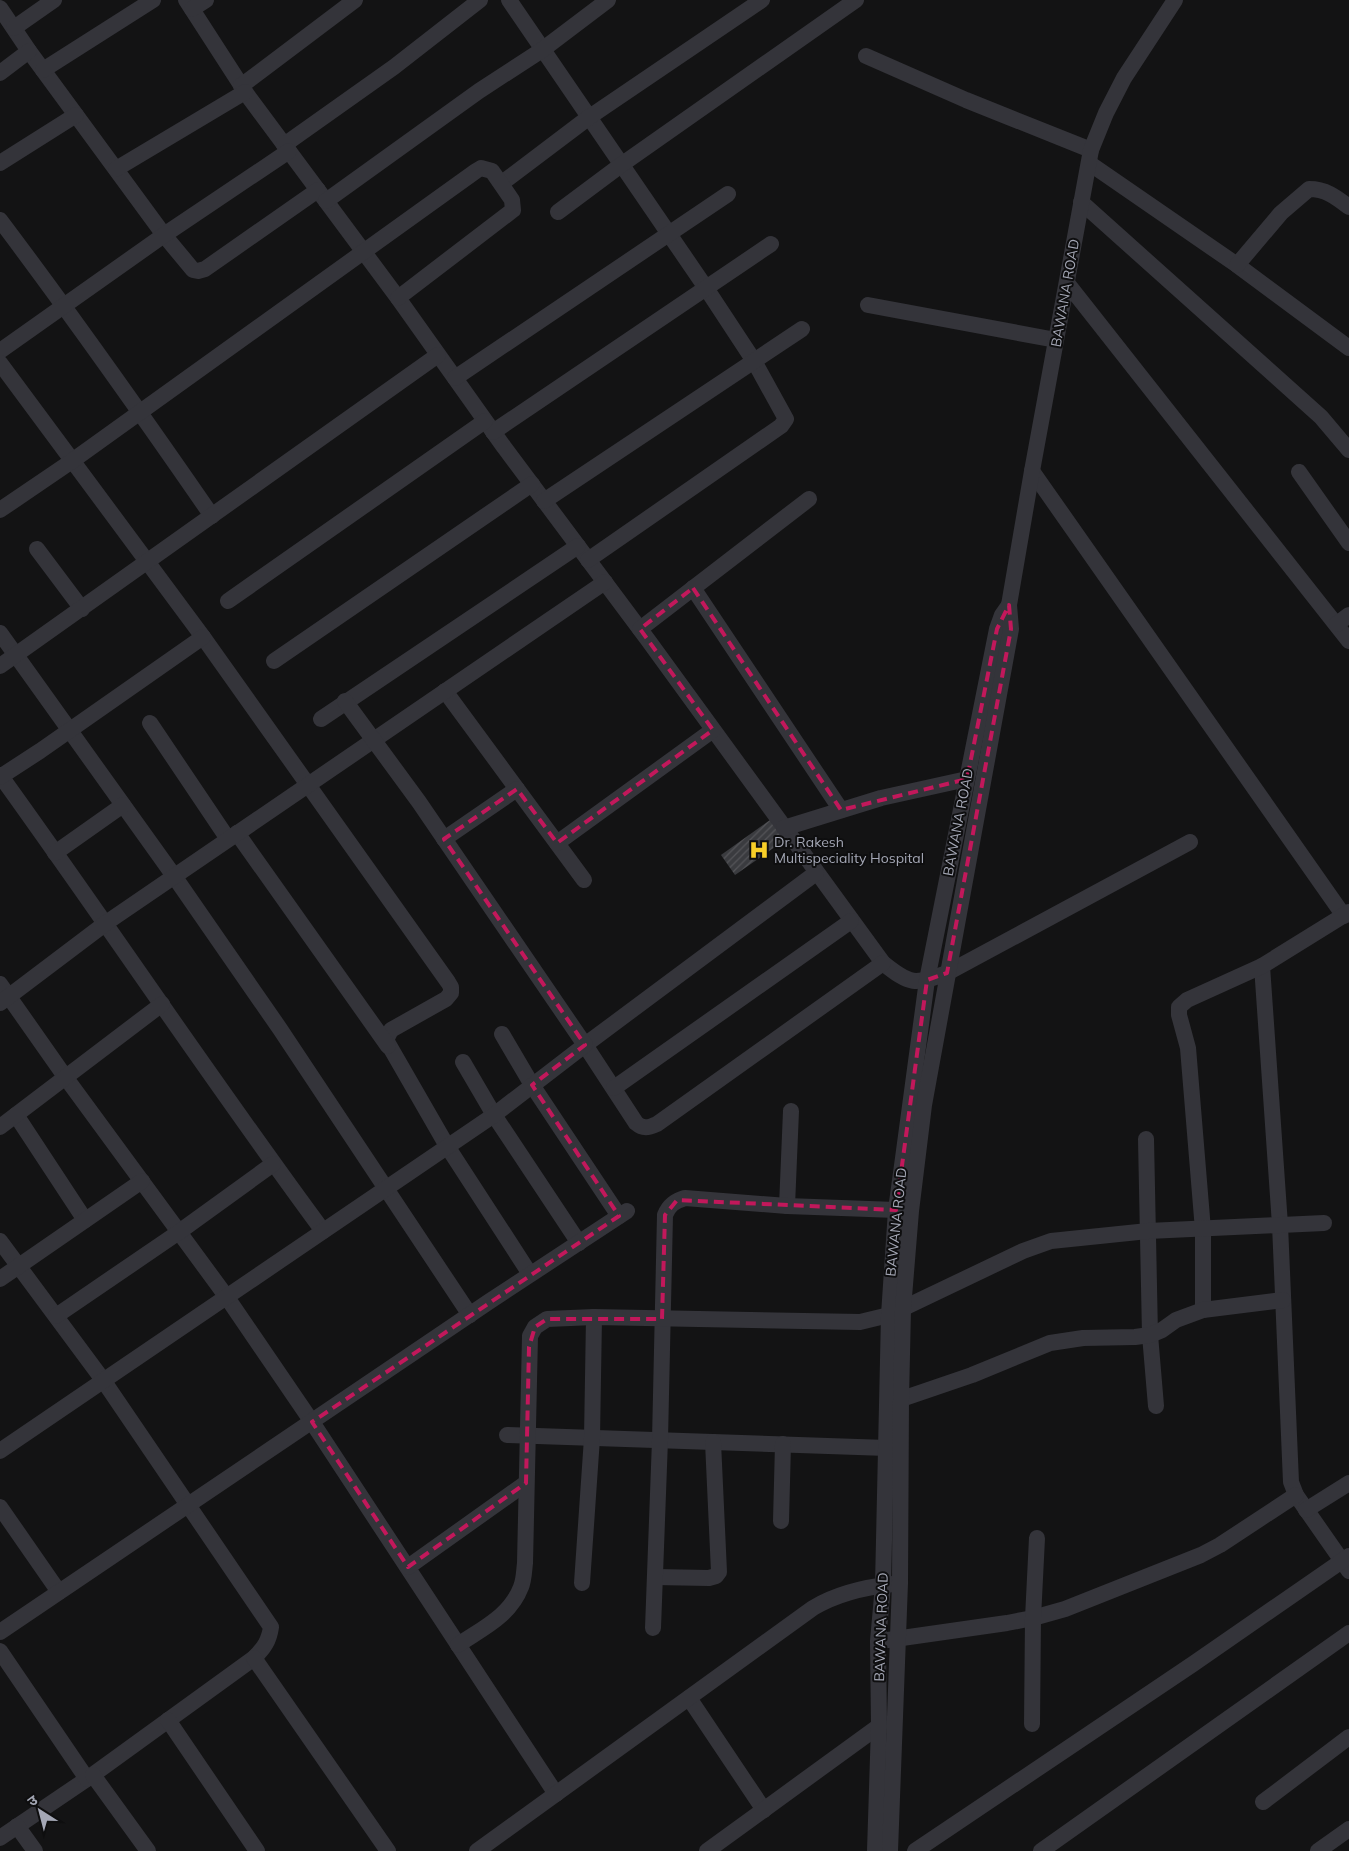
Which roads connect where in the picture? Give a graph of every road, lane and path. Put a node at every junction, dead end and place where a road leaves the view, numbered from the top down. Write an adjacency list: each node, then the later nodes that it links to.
1 (54, 0): 13 (street)
2 (153, 0): 17 (street)
3 (206, 0): 11 (street)
4 (355, 0): 19 (street)
5 (480, 0): 22 (street)
6 (509, 0): 14 (street)
7 (608, 0): 14 (street)
8 (762, 0): 21 (street)
9 (856, 0): 25 (street)
10 (1175, 0): 23 (street, BAWANA ROAD)
11 (189, 5): 19 (street)
12 (0, 8): 13 (street)
13 (14, 28): 15 (street)
14 (542, 50): 21 (street); 29 (street)
15 (29, 51): 17 (street); 18 (street)
16 (866, 56): 23 (street)
17 (43, 70): 20 (street)
18 (0, 72)
19 (243, 89): 22 (street); 26 (street)
20 (76, 115): 24 (street); 26 (street)
21 (588, 118): 25 (street); 27 (street)
22 (287, 148): 29 (street); 35 (street)
23 (1090, 156): 30 (street, BAWANA ROAD); 38 (street)
24 (0, 162)
25 (621, 165): 32 (street); 34 (street)
26 (116, 168): 35 (street)
27 (502, 184): 37 (street); 41 (street)
28 (728, 194): 34 (street)
29 (322, 196): 35 (street); 37 (street)
30 (1082, 202): 39 (street, BAWANA ROAD); 54 (street)
31 (1349, 207): 38 (street)
32 (558, 212)
33 (0, 220): 43 (street)
34 (668, 234): 40 (street); 51 (street)
35 (164, 235): 43 (street)
36 (771, 244): 40 (street)
37 (362, 252): 41 (street); 52 (street)
38 (1237, 266): 46 (street)
39 (1067, 283): 45 (street, BAWANA ROAD); 73 (street)
40 (706, 288): 49 (street); 53 (street)
41 (398, 298): 48 (street)
42 (868, 305): 45 (street)
43 (65, 306): 47 (street); 52 (street)
44 (802, 330): 49 (street)
45 (1056, 340): 56 (street, BAWANA ROAD)
46 (1349, 348)
47 (0, 351)
48 (438, 355): 51 (street); 62 (street)
49 (754, 361): 60 (street); 66 (street)
50 (0, 363): 55 (street)
51 (455, 378): 53 (street)
52 (140, 411): 55 (street); 62 (street)
53 (489, 427): 58 (street); 70 (street)
54 (1349, 450)
55 (72, 461): 61 (street); 67 (street)
56 (1032, 471): 71 (street, BAWANA ROAD); 103 (street)
57 (1299, 472): 63 (street)
58 (532, 484): 60 (street); 79 (street)
59 (809, 499): 69 (street)
60 (544, 501): 64 (street)
61 (0, 510)
62 (212, 516): 67 (street)
63 (1349, 543)
64 (578, 546): 66 (street); 82 (street)
65 (37, 549): 72 (street)
66 (588, 560): 68 (street)
67 (148, 562): 72 (street); 76 (street)
68 (605, 582): 74 (street); 81 (street)
69 (692, 588): 74 (street); 93 (street)
70 (228, 601)
71 (1009, 605): 89 (street, BAWANA ROAD); 108 (street, BAWANA ROAD)
72 (82, 609): 78 (street)
73 (1343, 620): 77 (street)
74 (640, 629): 86 (street)
75 (0, 633): 78 (street)
76 (203, 637): 85 (street); 90 (street)
77 (1349, 641)
78 (17, 655): 80 (street); 85 (street)
79 (274, 661)
80 (0, 666)
81 (445, 691): 87 (street); 91 (street)
82 (345, 701): 83 (street); 87 (street)
83 (321, 719)
84 (150, 724): 95 (street)
85 (70, 730): 88 (street); 92 (street)
86 (713, 730): 94 (street); 98 (street)
87 (374, 740): 90 (street); 96 (street)
88 (0, 776): 99 (street)
89 (967, 779): 93 (street); 109 (street, BAWANA ROAD)
90 (308, 785): 95 (street); 116 (street)
91 (517, 790): 96 (street); 98 (street)
92 (123, 805): 99 (street); 101 (street)
93 (841, 810): 94 (street)
94 (784, 828): 100 (street)
95 (233, 836): 101 (street); 116 (street)
96 (444, 839): 115 (street)
97 (1190, 842): 108 (street)
98 (556, 843): 102 (street)
99 (56, 853): 105 (street)
100 (816, 873): 104 (street); 115 (street)
101 (174, 876): 105 (street); 129 (street)
102 (584, 880)
103 (1346, 914): 107 (street)
104 (851, 921): 106 (street); 120 (street)
105 (106, 923): 110 (street); 111 (street)
106 (883, 963): 109 (street); 120 (street)
107 (1262, 966): 134 (street); 135 (street)
108 (947, 973): 109 (street); 114 (street, BAWANA ROAD)
109 (927, 980): 112 (street, BAWANA ROAD)
110 (3, 995): 118 (street)
111 (162, 1004): 118 (street); 127 (street)
112 (920, 1032): 114 (street); 131 (street, BAWANA ROAD)
113 (502, 1034): 119 (street)
114 (936, 1034): 147 (street, BAWANA ROAD)
115 (585, 1045): 119 (street); 120 (street)
116 (388, 1046): 126 (street)
117 (463, 1062): 123 (street)
118 (66, 1078): 122 (street); 128 (street)
119 (532, 1086): 123 (street); 140 (street)
120 (614, 1088)
121 (792, 1111): 130 (street)
122 (16, 1115): 124 (street); 132 (street)
123 (494, 1115): 126 (street); 140 (street)
124 (0, 1127)
125 (1146, 1139): 137 (street)
126 (447, 1146): 129 (street); 142 (street)
127 (273, 1164): 136 (street); 138 (street)
128 (142, 1181): 132 (street); 138 (street)
129 (387, 1187): 136 (street); 148 (street)
130 (787, 1206): 131 (street); 151 (street)
131 (896, 1210): 147 (street, BAWANA ROAD)
132 (85, 1220): 141 (street)
133 (1324, 1223): 134 (street)
134 (1280, 1225): 135 (street); 145 (street)
135 (1203, 1230): 137 (street); 146 (street)
136 (323, 1231): 144 (street)
137 (1148, 1231): 147 (street); 152 (street)
138 (179, 1232): 144 (street); 149 (street)
139 (0, 1240): 141 (street)
140 (579, 1243): 142 (street)
141 (19, 1266): 143 (street); 149 (street)
142 (530, 1274): 148 (street)
143 (0, 1279)
144 (226, 1296): 153 (street); 156 (street)
145 (1283, 1300): 146 (street); 167 (street)
146 (1203, 1310): 152 (street)
147 (896, 1312): 151 (street); 154 (street, BAWANA ROAD)
148 (470, 1315): 156 (street)
149 (56, 1316): 153 (street)
150 (594, 1318): 151 (street); 158 (street); 159 (street)
151 (662, 1319): 160 (street)
152 (1150, 1334): 154 (street); 155 (street)
153 (103, 1380): 164 (street); 168 (street)
154 (894, 1402): 163 (street, BAWANA ROAD); 177 (street, BAWANA ROAD)
155 (1156, 1406)
156 (312, 1422): 168 (street); 174 (street)
157 (507, 1435): 158 (street)
158 (527, 1436): 159 (street); 165 (street)
159 (592, 1438): 160 (street); 176 (street)
160 (660, 1440): 161 (street); 175 (street)
161 (714, 1442): 162 (street); 175 (street)
162 (783, 1444): 163 (street); 171 (street)
163 (887, 1448): 178 (street, BAWANA ROAD)
164 (0, 1451)
165 (526, 1483): 174 (street); 186 (street)
166 (1349, 1483): 170 (street)
167 (1296, 1495): 170 (street); 180 (street)
168 (188, 1505): 179 (street); 188 (street)
169 (0, 1507): 179 (street)
170 (1306, 1510): 173 (street)
171 (781, 1521)
172 (1037, 1538): 180 (street)
173 (1347, 1563): 209 (street)
174 (408, 1567): 186 (street)
175 (655, 1577): 181 (street)
176 (582, 1583)
177 (900, 1583): 178 (street); 184 (street, BAWANA ROAD)
178 (883, 1585): 185 (street, BAWANA ROAD); 189 (street)
179 (59, 1592): 182 (street)
180 (1033, 1618): 184 (street); 191 (street)
181 (653, 1628)
182 (0, 1632)
183 (1349, 1633): 210 (street)
184 (897, 1638): 185 (street); 208 (street, BAWANA ROAD)
185 (878, 1641): 192 (street, BAWANA ROAD)
186 (458, 1644): 195 (street)
187 (0, 1651): 194 (street)
188 (254, 1658): 190 (street); 204 (street)
189 (690, 1698): 195 (street); 197 (street)
190 (168, 1720): 194 (street); 203 (street)
191 (1032, 1724)
192 (879, 1726): 197 (street); 207 (street, BAWANA ROAD)
193 (1349, 1737): 196 (street)
194 (90, 1777): 198 (street); 202 (street)
195 (556, 1794): 205 (street)
196 (1263, 1802)
197 (764, 1810): 206 (street)
198 (17, 1826): 200 (street); 201 (street)
199 (1349, 1829): 211 (street)
200 (0, 1838)
201 (35, 1851)
202 (148, 1851)
203 (257, 1851)
204 (388, 1851)
205 (477, 1851)
206 (706, 1851)
207 (875, 1851)
208 (890, 1851)
209 (915, 1851)
210 (1041, 1851)
211 (1318, 1851)

